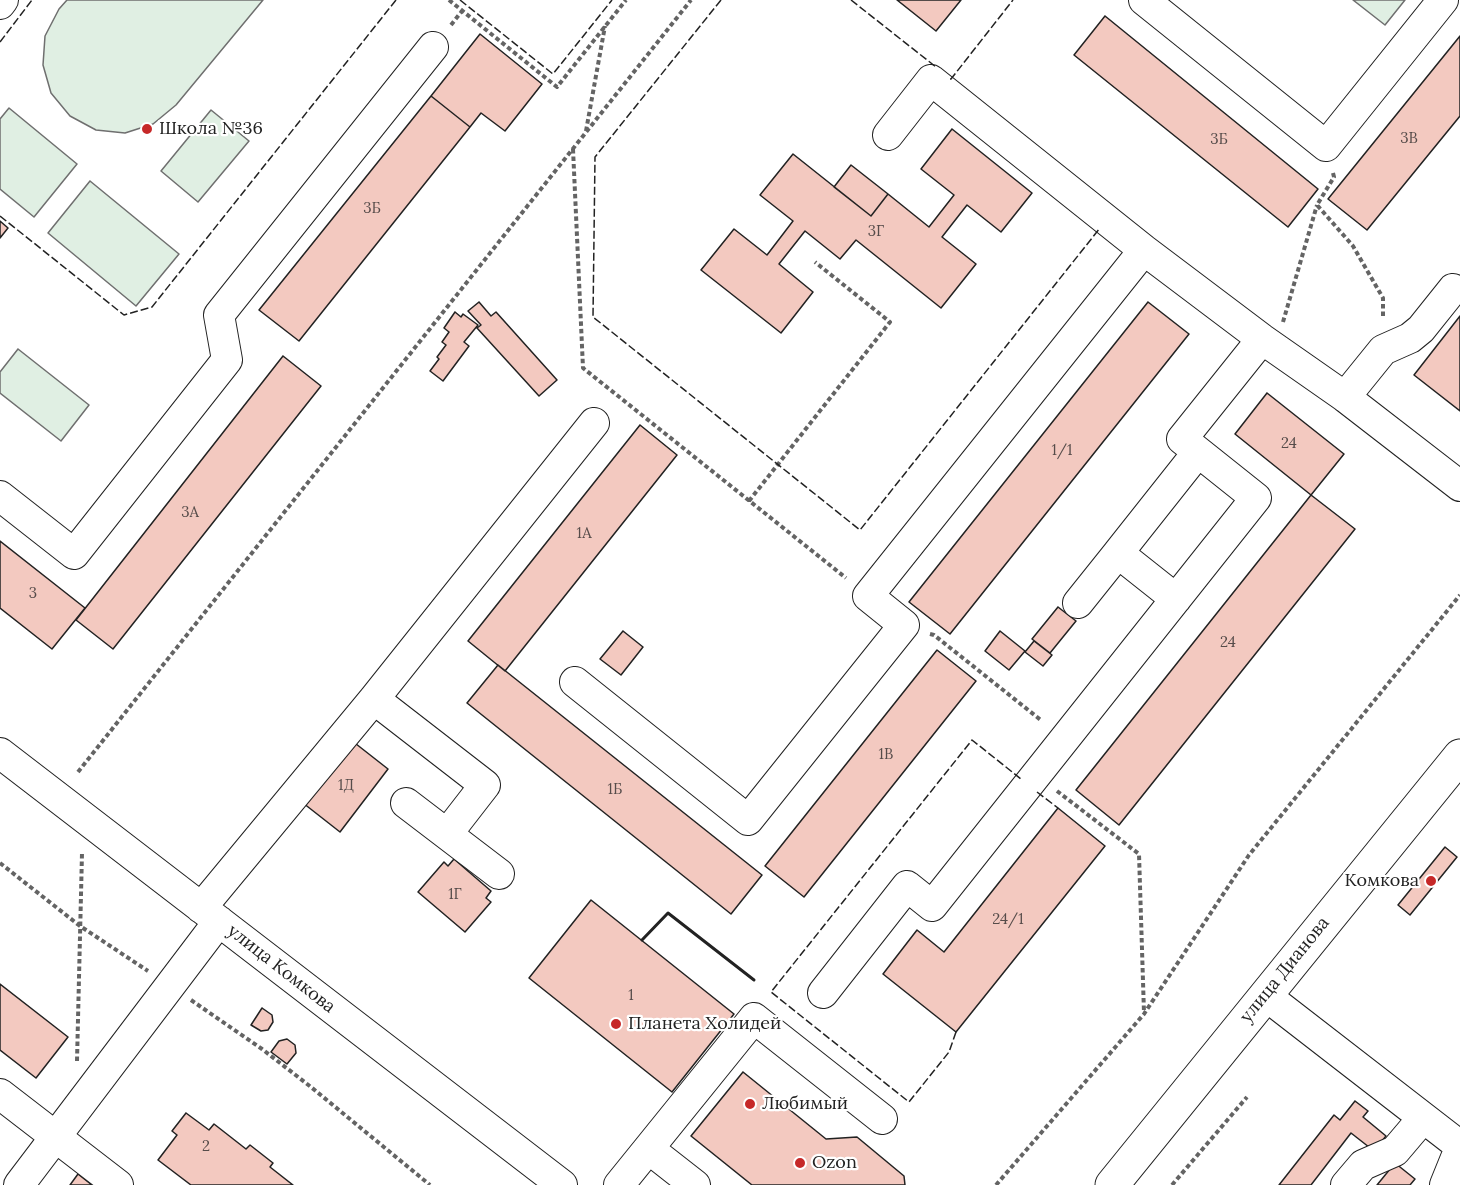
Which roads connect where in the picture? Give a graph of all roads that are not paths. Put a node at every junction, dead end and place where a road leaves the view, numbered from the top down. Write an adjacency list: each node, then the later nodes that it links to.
1 (3, 0): 4 (street)
2 (1144, 0): 3 (street)
3 (1443, 0)
4 (0, 4)
5 (433, 47): 14 (street)
6 (888, 135): 7 (street)
7 (1144, 250): 9 (street); 18 (street)
8 (1453, 289): 10 (street)
9 (1269, 343): 10 (street); 12 (street)
10 (1345, 397): 13 (street)
11 (594, 423): 19 (street)
12 (1198, 452): 15 (street); 16 (street)
13 (1460, 486)
14 (0, 496)
15 (1118, 553): 16 (street); 17 (street)
16 (1176, 598): 26 (street)
17 (1078, 603)
18 (575, 682)
19 (374, 699): 23 (street); 25 (street)
20 (0, 753): 25 (street, улица Комкова)
21 (1460, 756): 27 (main road, улица Дианова)
22 (406, 803): 23 (street)
23 (447, 834): 24 (street)
24 (499, 874)
25 (210, 915): 31 (street); 36 (street, улица Комкова)
26 (823, 993)
27 (1265, 995): 29 (street); 39 (main road, улица Дианова)
28 (0, 1094): 31 (street)
29 (1423, 1118): 32 (street); 40 (street)
30 (882, 1119): 33 (street)
31 (56, 1137): 34 (street); 35 (street)
32 (1460, 1147): 41 (street)
33 (649, 1149): 37 (street); 38 (street)
34 (19, 1185)
35 (118, 1185)
36 (562, 1185)
37 (620, 1185)
38 (695, 1185)
39 (1112, 1185)
40 (1346, 1185)
41 (1445, 1185)

